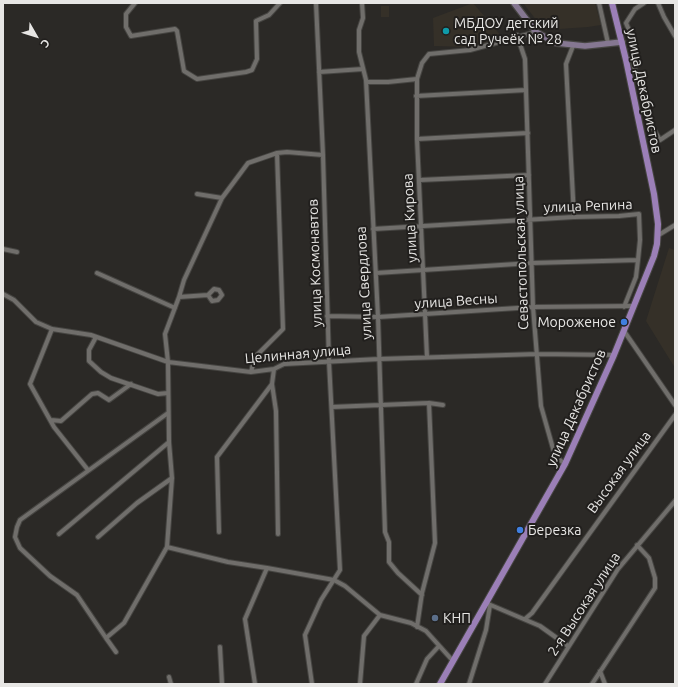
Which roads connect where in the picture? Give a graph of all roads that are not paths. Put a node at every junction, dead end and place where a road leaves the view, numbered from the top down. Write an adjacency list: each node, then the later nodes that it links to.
1 (135, 3): 2 (street)
2 (280, 3)
3 (316, 3): 19 (street, улица Космонавтов)
4 (362, 3): 18 (street, улица Свердлова)
5 (514, 3): 10 (street)
6 (599, 3): 15 (street)
7 (612, 3): 13 (main road, улица Декабристов)
8 (644, 3): 14 (street)
9 (658, 3): 12 (street)
10 (536, 32): 11 (street); 16 (street)
11 (517, 36): 20 (street, улица Кирова); 22 (street, Севастопольская улица)
12 (675, 36)
13 (622, 42): 15 (street); 17 (main road, улица Декабристов)
14 (634, 42)
15 (608, 43): 16 (street)
16 (573, 46): 33 (street)
17 (626, 60): 24 (street); 38 (main road, улица Декабристов)
18 (363, 69): 19 (street); 21 (street, улица Свердлова)
19 (319, 72): 28 (street, улица Космонавтов)
20 (417, 79): 21 (street); 23 (street, улица Кирова)
21 (366, 82): 37 (street, улица Свердлова)
22 (526, 90): 23 (street); 25 (street, Севастопольская улица)
23 (416, 96): 26 (street, улица Кирова)
24 (675, 130)
25 (528, 132): 26 (street); 29 (street, Севастопольская улица)
26 (417, 139): 30 (street, улица Кирова)
27 (277, 153): 28 (street); 32 (street); 66 (street)
28 (323, 156): 54 (street, улица Космонавтов)
29 (529, 175): 30 (street); 34 (street, Севастопольская улица)
30 (420, 180): 36 (street, улица Кирова)
31 (197, 194): 32 (street)
32 (222, 198): 48 (street)
33 (574, 217): 34 (street, улица Репина); 41 (street, улица Репина)
34 (530, 220): 36 (street, улица Репина); 42 (street, Севастопольская улица)
35 (675, 225): 38 (street)
36 (421, 226): 37 (street, улица Репина); 43 (street, улица Кирова)
37 (373, 229): 45 (street, улица Свердлова)
38 (657, 236): 50 (main road, улица Декабристов)
39 (3, 249): 40 (street)
40 (17, 252)
41 (638, 260): 42 (street); 49 (street)
42 (532, 263): 43 (street); 51 (street, Севастопольская улица)
43 (424, 269): 45 (street); 53 (street, улица Кирова)
44 (96, 273): 52 (street)
45 (376, 273): 55 (street, улица Свердлова)
46 (3, 294): 56 (street, Целинная улица)
47 (208, 295): 48 (street)
48 (179, 297): 52 (street)
49 (624, 306): 50 (street, улица Весны); 51 (street, улица Весны)
50 (634, 306): 57 (main road, улица Декабристов)
51 (532, 307): 53 (street, улица Весны); 59 (street, Севастопольская улица)
52 (175, 308): 63 (street)
53 (424, 314): 55 (street, улица Весны); 61 (street, улица Кирова)
54 (327, 316): 55 (street, улица Весны); 64 (street, улица Космонавтов)
55 (378, 317): 62 (street, улица Свердлова)
56 (52, 329): 58 (street, Целинная улица); 77 (street)
57 (624, 331): 60 (main road, улица Декабристов); 73 (street)
58 (96, 337): 63 (street, Целинная улица); 67 (street)
59 (538, 354): 60 (street, Целинная улица); 61 (street, Целинная улица); 79 (street, Севастопольская улица)
60 (614, 355): 79 (main road, улица Декабристов)
61 (427, 357): 62 (street, Целинная улица)
62 (379, 359): 64 (street, Целинная улица); 71 (street, улица Свердлова)
63 (168, 362): 66 (street, Целинная улица); 69 (street)
64 (329, 362): 65 (street, Целинная улица); 74 (street, улица Космонавтов)
65 (274, 369): 66 (street, Целинная улица); 68 (street)
66 (251, 372)
67 (131, 384): 69 (street); 77 (street)
68 (272, 384): 83 (street); 85 (street)
69 (168, 393): 75 (street)
70 (429, 403): 71 (street); 72 (street); 91 (street)
71 (380, 405): 74 (street); 91 (street, улица Свердлова)
72 (443, 405)
73 (675, 405)
74 (332, 407): 90 (street, улица Космонавтов)
75 (168, 413): 78 (street); 80 (street)
76 (675, 414): 93 (street, Высокая улица)
77 (50, 420): 80 (street)
78 (169, 442): 81 (street); 84 (street)
79 (565, 464): 92 (main road, улица Декабристов)
80 (88, 470): 98 (street)
81 (172, 478): 86 (street); 88 (street)
82 (675, 501): 87 (street, 2-я Высокая улица)
83 (218, 532)
84 (59, 534)
85 (278, 534)
86 (98, 537)
87 (637, 545): 100 (street, 2-я Высокая улица); 104 (street)
88 (167, 547): 89 (street); 98 (street)
89 (267, 568): 90 (street); 108 (street)
90 (334, 580): 94 (street); 109 (street, улица Космонавтов)
91 (422, 595): 97 (street)
92 (488, 604): 95 (street); 103 (main road, улица Декабристов); 113 (street)
93 (532, 614): 95 (street, Высокая улица); 96 (street)
94 (380, 615): 97 (street); 110 (street)
95 (525, 619): 96 (street)
96 (534, 623): 100 (street)
97 (417, 627): 99 (street)
98 (106, 638): 102 (street)
99 (439, 646): 103 (street); 111 (street)
100 (568, 646): 114 (street, 2-я Высокая улица)
101 (220, 647): 107 (street)
102 (116, 652)
103 (453, 661): 112 (main road, улица Декабристов)
104 (600, 671): 115 (street); 116 (street)
105 (169, 677): 106 (street)
106 (171, 684)
107 (222, 684)
108 (255, 684)
109 (312, 684)
110 (360, 684)
111 (416, 684)
112 (440, 684)
113 (469, 684)
114 (545, 684)
115 (592, 684)
116 (604, 684)

